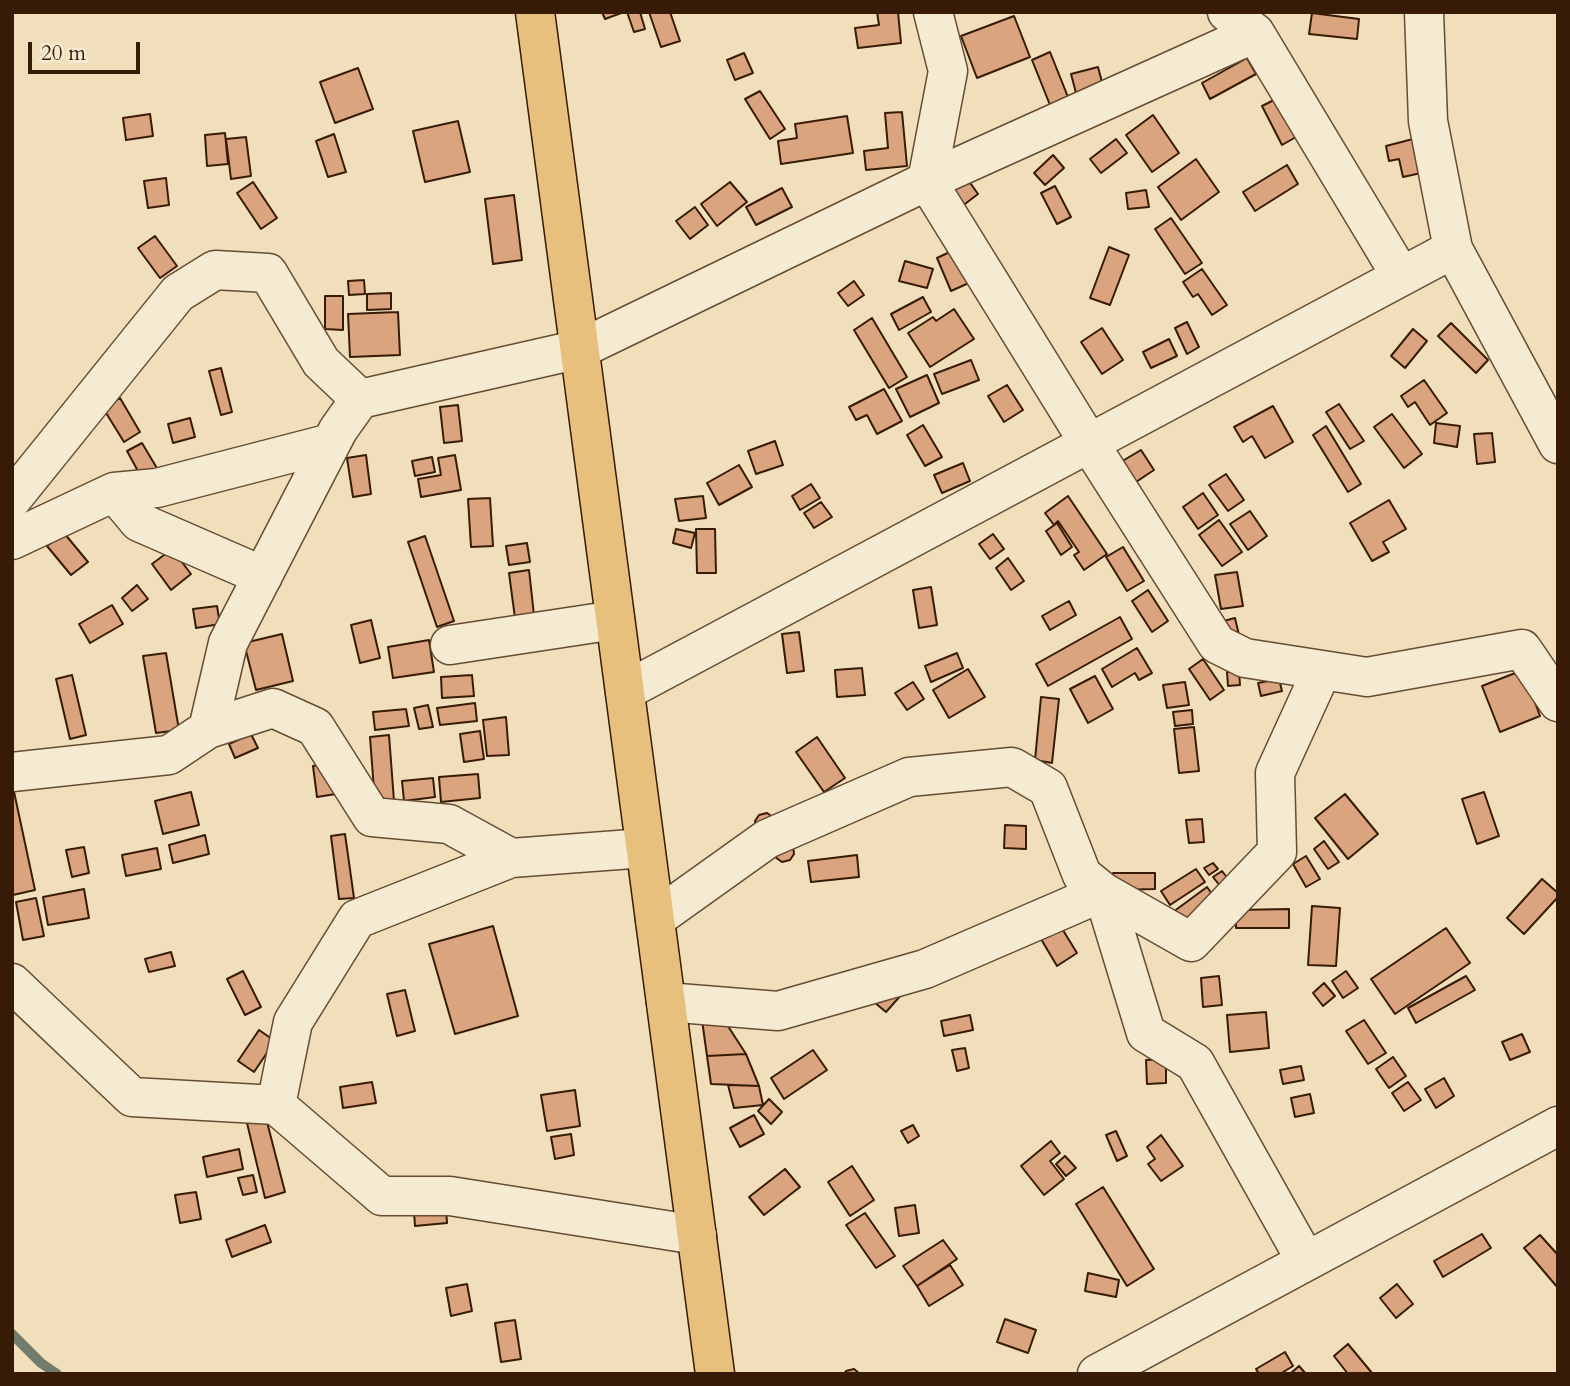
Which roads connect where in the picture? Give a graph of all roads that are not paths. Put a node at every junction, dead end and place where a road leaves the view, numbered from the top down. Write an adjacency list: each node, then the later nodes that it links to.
1 (535, 12): 8 (main road)
2 (933, 12): 5 (street)
3 (1424, 12): 6 (street)
4 (1246, 19): 5 (street); 7 (street)
5 (927, 181): 8 (street); 11 (street)
6 (1453, 248): 7 (street); 12 (street)
7 (1401, 276): 11 (street)
8 (580, 349): 9 (street); 17 (main road)
9 (360, 399): 10 (street); 14 (street)
10 (331, 443): 13 (street); 16 (street)
11 (1088, 443): 19 (street); 20 (street)
12 (1558, 444)
13 (114, 492): 15 (street); 16 (street)
14 (12, 499)
15 (12, 540)
16 (263, 576): 22 (street)
17 (615, 620): 18 (street); 20 (main road)
18 (450, 645)
19 (1322, 670): 21 (street); 26 (street)
20 (625, 691): 24 (main road)
21 (1558, 702)
22 (208, 729): 23 (street); 25 (street)
23 (12, 772)
24 (645, 848): 25 (street); 27 (main road)
25 (511, 858): 30 (street)
26 (1103, 892): 27 (street); 29 (street); 33 (street)
27 (655, 919): 29 (main road)
28 (12, 983): 30 (street)
29 (666, 1002): 32 (main road)
30 (276, 1105): 32 (street)
31 (1558, 1126): 33 (street)
32 (697, 1235): 34 (main road)
33 (1306, 1261): 35 (street)
34 (715, 1374)
35 (1097, 1374)

